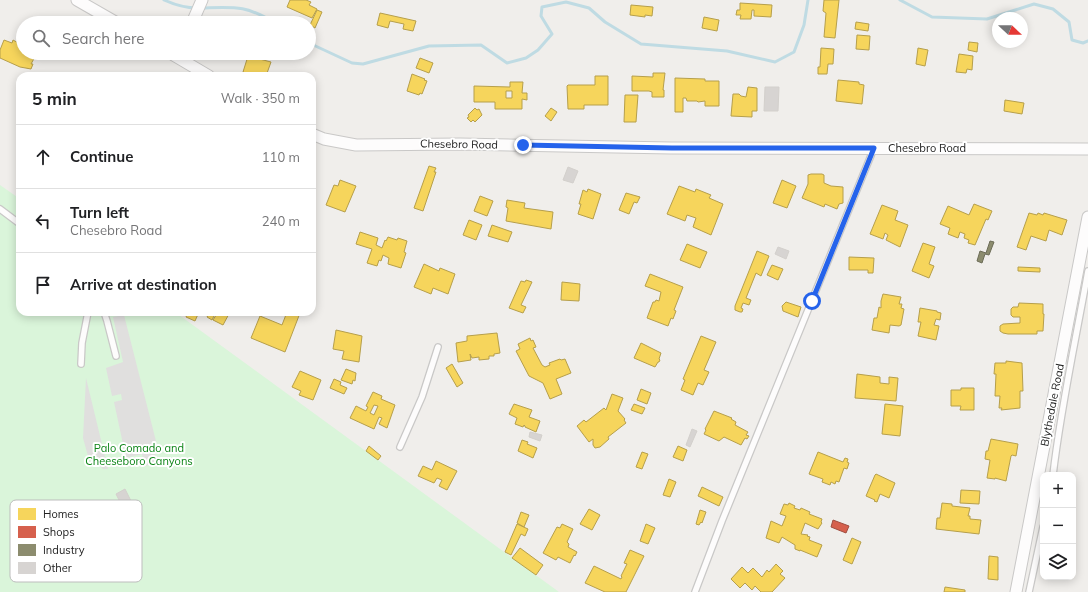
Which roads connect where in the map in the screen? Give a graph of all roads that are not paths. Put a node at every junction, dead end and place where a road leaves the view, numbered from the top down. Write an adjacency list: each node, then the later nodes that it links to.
1 (77, 0): 3 (street)
2 (202, 0): 4 (street)
3 (105, 16)
4 (195, 16)
5 (184, 60): 6 (street)
6 (203, 72)
7 (316, 136): 8 (street, Chesebro Road)
8 (874, 148): 9 (street, Chesebro Road); 22 (lane)
9 (1088, 149)
10 (0, 209): 12 (lane)
11 (1088, 217): 23 (street, Blythedale Road)
12 (16, 221)
13 (1088, 271): 20 (lane)
14 (87, 316): 18 (lane)
15 (105, 316): 17 (lane)
16 (438, 347): 19 (lane)
17 (116, 356)
18 (81, 364)
19 (400, 447)
20 (1053, 472)
21 (1040, 541): 24 (lane)
22 (695, 592)
23 (1016, 592)
24 (1029, 592)

